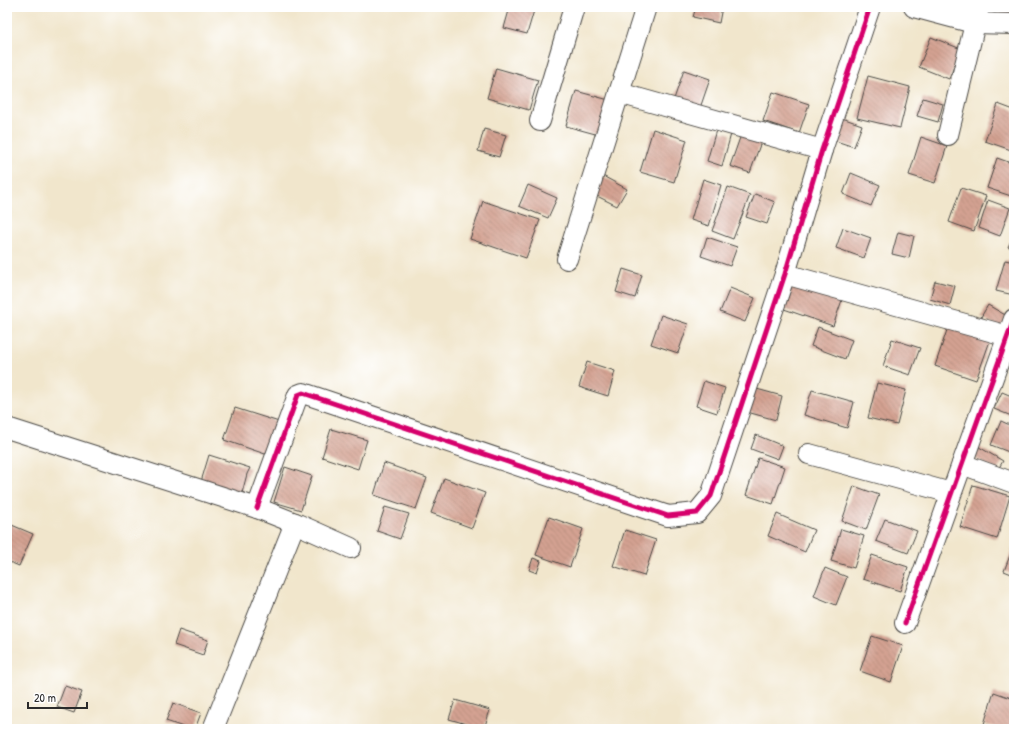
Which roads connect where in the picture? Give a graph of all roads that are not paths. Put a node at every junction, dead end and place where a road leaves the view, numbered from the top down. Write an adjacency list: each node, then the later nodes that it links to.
1 (574, 7): 8 (street)
2 (646, 7): 7 (street)
3 (870, 7): 10 (street)
4 (914, 7): 5 (street)
5 (977, 15): 6 (street); 9 (street)
6 (1014, 24)
7 (619, 93): 10 (street); 11 (street)
8 (540, 121)
9 (948, 135)
10 (822, 150): 12 (street)
11 (567, 259)
12 (785, 274): 13 (street); 19 (street)
13 (1011, 327): 16 (street)
14 (7, 428): 19 (street)
15 (809, 454): 18 (street)
16 (962, 464): 17 (street); 18 (street)
17 (1014, 483)
18 (951, 493): 22 (street)
19 (257, 508): 20 (street)
20 (295, 523): 21 (street); 23 (street)
21 (351, 548)
22 (904, 623)
23 (213, 729)

